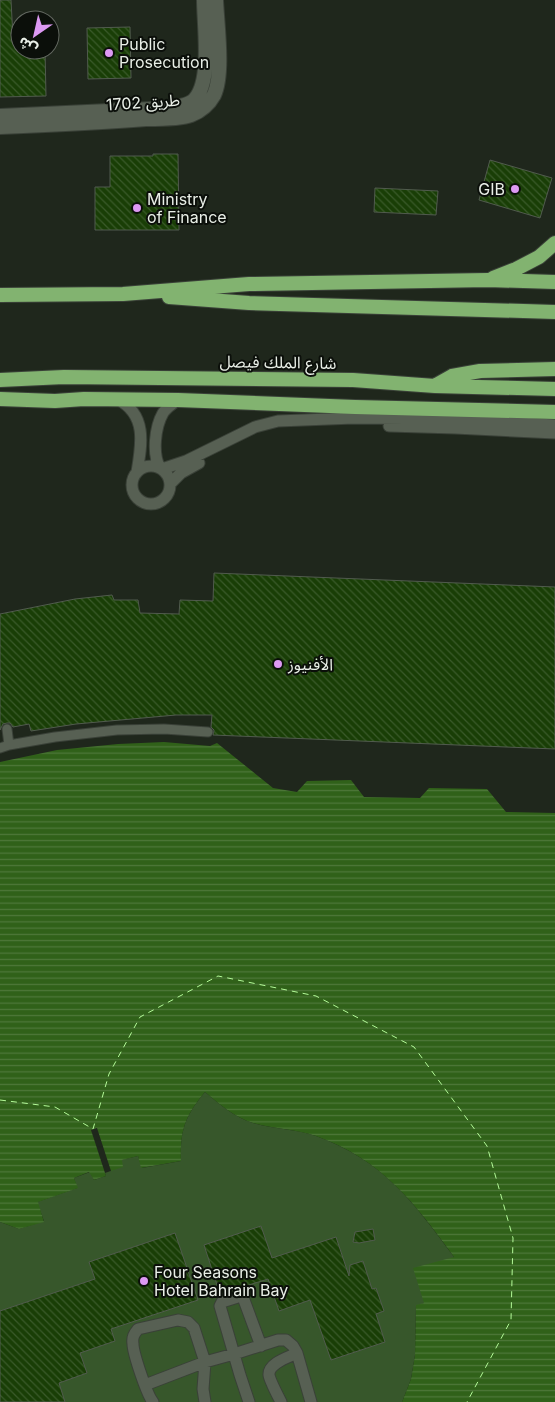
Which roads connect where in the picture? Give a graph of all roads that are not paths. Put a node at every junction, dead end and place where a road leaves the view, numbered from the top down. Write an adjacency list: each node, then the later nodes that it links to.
1 (204, 0): 3 (street, طريق 1702)
2 (216, 0): 3 (street, طريق 1702)
3 (211, 21): 5 (street, طريق 1702)
4 (0, 116): 5 (street, طريق 1702)
5 (67, 119): 6 (street, طريق 1702)
6 (0, 127)
7 (555, 243): 8 (highway)
8 (488, 280): 9 (highway); 10 (highway)
9 (555, 282)
10 (123, 294): 11 (highway); 12 (highway)
11 (0, 295)
12 (555, 312)
13 (555, 369): 15 (highway)
14 (0, 380): 15 (highway, شارع الملك فيصل)
15 (435, 386): 16 (highway, شارع الملك فيصل)
16 (555, 389)
17 (0, 399): 18 (highway)
18 (117, 399): 19 (highway); 24 (street)
19 (178, 400): 20 (highway); 23 (street)
20 (555, 412)
21 (555, 425): 23 (street)
22 (555, 433): 25 (street)
23 (161, 468): 24 (street); 25 (street)
24 (137, 472): 25 (street)
25 (170, 484)
26 (7, 729): 28 (street)
27 (208, 732): 28 (street)
28 (5, 747)
29 (261, 1346): 30 (street); 31 (street); 31 (street)
30 (297, 1353): 37 (street); 38 (street)
31 (234, 1354): 32 (street); 36 (street)
32 (205, 1362): 33 (street); 33 (street); 35 (street)
33 (145, 1385): 34 (street)
34 (153, 1402)
35 (205, 1402)
36 (249, 1402)
37 (281, 1402)
38 (311, 1402)

